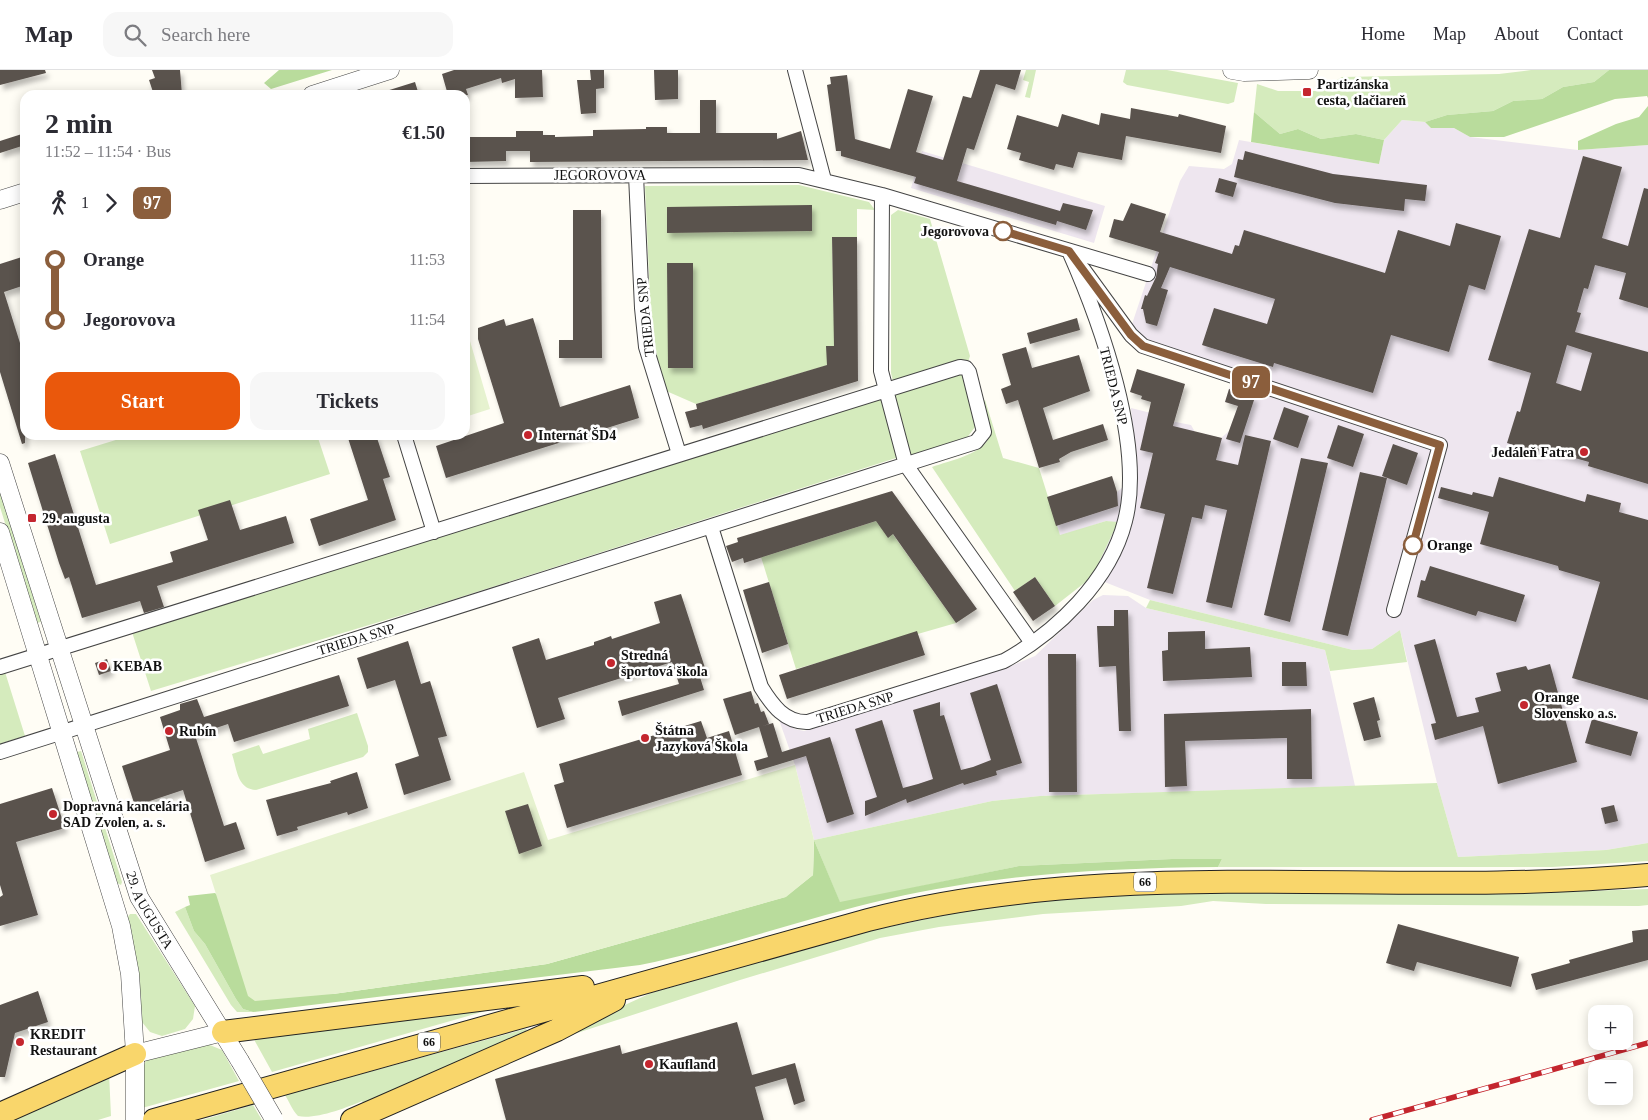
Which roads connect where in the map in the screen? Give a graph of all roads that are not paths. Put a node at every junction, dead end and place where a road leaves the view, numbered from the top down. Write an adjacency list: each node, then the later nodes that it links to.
1 (390, 70): 5 (street)
2 (795, 70): 8 (street)
3 (1232, 70): 4 (street)
4 (1309, 70)
5 (328, 90)
6 (636, 175): 7 (street, JEGOROVOVA); 8 (street, JEGOROVOVA); 16 (street, TRIEDA SNP)
7 (470, 176)
8 (824, 180): 10 (street, JEGOROVOVA)
9 (20, 194): 11 (street)
10 (882, 195): 12 (street, JEGOROVOVA); 14 (street)
11 (0, 200)
12 (1069, 251): 13 (street, JEGOROVOVA); 22 (street); 23 (street, TRIEDA SNP)
13 (1148, 274)
14 (885, 391): 16 (street, TRIEDA SNP); 18 (street); 18 (street, TRIEDA SNP)
15 (406, 440): 21 (street)
16 (679, 454): 21 (street, TRIEDA SNP)
17 (0, 463): 24 (street, 29. AUGUSTA)
18 (906, 465): 19 (street, TRIEDA SNP); 23 (street)
19 (711, 527): 23 (street, TRIEDA SNP); 27 (street, TRIEDA SNP)
20 (0, 532): 25 (street, 29. AUGUSTA)
21 (434, 532): 24 (street, TRIEDA SNP)
22 (1394, 610)
23 (1032, 643)
24 (60, 648): 25 (street, TRIEDA SNP); 27 (street, 29. AUGUSTA)
25 (38, 655): 26 (street, TRIEDA SNP); 28 (street, 29. AUGUSTA)
26 (0, 667)
27 (84, 724): 28 (street, TRIEDA SNP); 32 (street, 29. AUGUSTA)
28 (61, 731): 29 (street, TRIEDA SNP); 33 (street, 29. AUGUSTA)
29 (0, 752)
30 (1648, 875): 31 (main road, 66)
31 (654, 979): 32 (main road); 36 (main road, 66); 38 (main road)
32 (223, 1032): 33 (street); 37 (street, 29. AUGUSTA, bridge)
33 (135, 1054): 34 (main road); 35 (street, 29. AUGUSTA)
34 (0, 1114)
35 (135, 1120)
36 (154, 1120)
37 (274, 1120)
38 (352, 1120)

